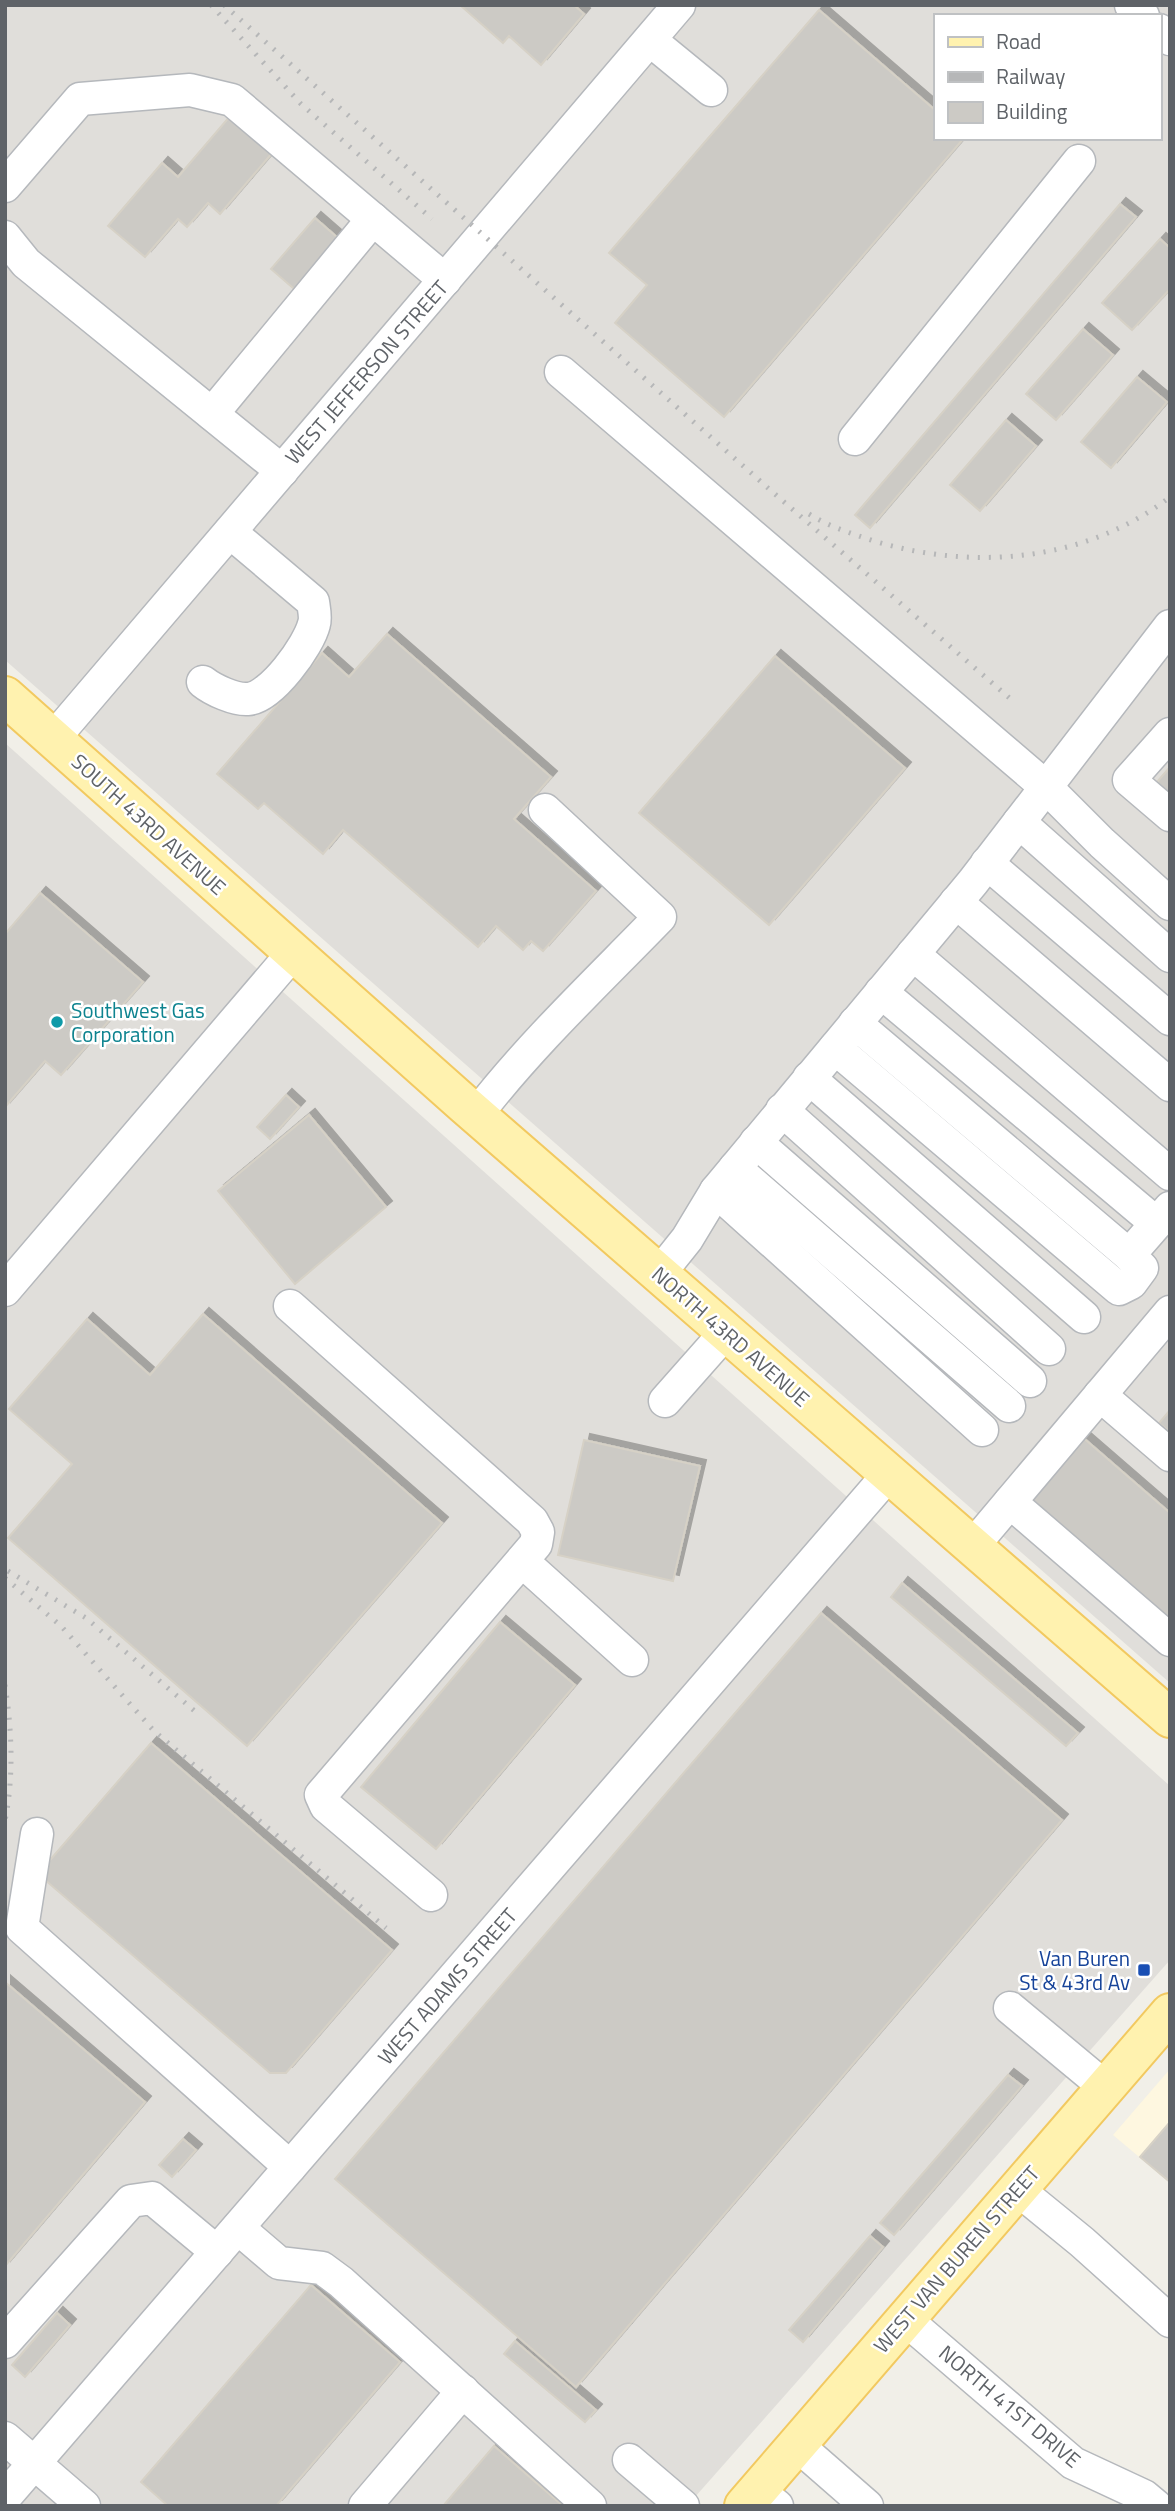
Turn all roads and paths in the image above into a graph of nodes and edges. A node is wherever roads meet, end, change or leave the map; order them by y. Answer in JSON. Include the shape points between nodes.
{"nodes":[{"id":1,"x":679,"y":5,"type":"edge"},
{"id":2,"x":650,"y":40,"type":"junction"},
{"id":3,"x":711,"y":90,"type":"dead end"},
{"id":4,"x":1079,"y":161,"type":"dead end"},
{"id":5,"x":5,"y":186,"type":"edge"},
{"id":6,"x":373,"y":219,"type":"junction"},
{"id":7,"x":5,"y":237,"type":"edge"},
{"id":8,"x":445,"y":280,"type":"junction"},
{"id":9,"x":561,"y":372,"type":"dead end"},
{"id":10,"x":212,"y":414,"type":"junction"},
{"id":11,"x":855,"y":439,"type":"dead end"},
{"id":12,"x":282,"y":471,"type":"junction"},
{"id":13,"x":230,"y":531,"type":"junction"},
{"id":14,"x":1170,"y":626,"type":"edge"},
{"id":15,"x":203,"y":682,"type":"dead end"},
{"id":16,"x":5,"y":696,"type":"edge"},
{"id":17,"x":1170,"y":734,"type":"edge"},
{"id":18,"x":53,"y":739,"type":"junction"},
{"id":19,"x":1046,"y":787,"type":"junction"},
{"id":20,"x":545,"y":810,"type":"dead end"},
{"id":21,"x":1170,"y":815,"type":"edge"},
{"id":22,"x":1019,"y":822,"type":"junction"},
{"id":23,"x":987,"y":863,"type":"junction"},
{"id":24,"x":956,"y":902,"type":"junction"},
{"id":25,"x":1170,"y":904,"type":"edge"},
{"id":26,"x":293,"y":953,"type":"junction"},
{"id":27,"x":913,"y":954,"type":"junction"},
{"id":28,"x":1170,"y":956,"type":"edge"},
{"id":29,"x":881,"y":992,"type":"junction"},
{"id":30,"x":1170,"y":1019,"type":"edge"},
{"id":31,"x":855,"y":1023,"type":"junction"},
{"id":32,"x":835,"y":1048,"type":"junction"},
{"id":33,"x":809,"y":1078,"type":"junction"},
{"id":34,"x":1170,"y":1085,"type":"edge"},
{"id":35,"x":782,"y":1110,"type":"junction"},
{"id":36,"x":477,"y":1114,"type":"junction"},
{"id":37,"x":757,"y":1142,"type":"junction"},
{"id":38,"x":1170,"y":1174,"type":"edge"},
{"id":39,"x":725,"y":1179,"type":"junction"},
{"id":40,"x":1163,"y":1216,"type":"edge"},
{"id":41,"x":1129,"y":1255,"type":"junction"},
{"id":42,"x":659,"y":1274,"type":"junction"},
{"id":43,"x":5,"y":1290,"type":"edge"},
{"id":44,"x":290,"y":1306,"type":"dead end"},
{"id":45,"x":1170,"y":1312,"type":"edge"},
{"id":46,"x":1084,"y":1317,"type":"dead end"},
{"id":47,"x":726,"y":1332,"type":"junction"},
{"id":48,"x":1049,"y":1349,"type":"dead end"},
{"id":49,"x":1030,"y":1381,"type":"dead end"},
{"id":50,"x":1100,"y":1395,"type":"junction"},
{"id":51,"x":665,"y":1401,"type":"dead end"},
{"id":52,"x":1009,"y":1406,"type":"dead end"},
{"id":53,"x":982,"y":1430,"type":"dead end"},
{"id":54,"x":1170,"y":1455,"type":"edge"},
{"id":55,"x":888,"y":1475,"type":"junction"},
{"id":56,"x":1010,"y":1502,"type":"junction"},
{"id":57,"x":972,"y":1547,"type":"junction"},
{"id":58,"x":522,"y":1561,"type":"junction"},
{"id":59,"x":1170,"y":1640,"type":"edge"},
{"id":60,"x":632,"y":1660,"type":"dead end"},
{"id":61,"x":1170,"y":1718,"type":"edge"},
{"id":62,"x":37,"y":1834,"type":"dead end"},
{"id":63,"x":431,"y":1895,"type":"dead end"},
{"id":64,"x":1010,"y":2008,"type":"dead end"},
{"id":65,"x":1170,"y":2013,"type":"edge"},
{"id":66,"x":1105,"y":2087,"type":"junction"},
{"id":67,"x":290,"y":2167,"type":"junction"},
{"id":68,"x":1017,"y":2189,"type":"junction"},
{"id":69,"x":238,"y":2228,"type":"junction"},
{"id":70,"x":217,"y":2252,"type":"junction"},
{"id":71,"x":905,"y":2319,"type":"junction"},
{"id":72,"x":1170,"y":2321,"type":"edge"},
{"id":73,"x":5,"y":2342,"type":"edge"},
{"id":74,"x":463,"y":2391,"type":"junction"},
{"id":75,"x":5,"y":2438,"type":"edge"},
{"id":76,"x":796,"y":2444,"type":"junction"},
{"id":77,"x":629,"y":2460,"type":"dead end"},
{"id":78,"x":35,"y":2463,"type":"junction"},
{"id":79,"x":5,"y":2497,"type":"edge"},
{"id":80,"x":759,"y":2501,"type":"edge"},
{"id":81,"x":84,"y":2506,"type":"edge"},
{"id":82,"x":365,"y":2506,"type":"edge"},
{"id":83,"x":590,"y":2506,"type":"edge"},
{"id":84,"x":683,"y":2506,"type":"edge"},
{"id":85,"x":867,"y":2506,"type":"edge"},
{"id":86,"x":1156,"y":2506,"type":"edge"}],
"edges":[{"from":1,"to":2,"type":"street","name":"WEST JEFFERSON STREET"},
{"from":2,"to":3,"type":"street"},
{"from":2,"to":8,"type":"street","name":"WEST JEFFERSON STREET"},
{"from":4,"to":11,"type":"street"},
{"from":5,"to":6,"type":"street","via":[[80,99],[190,90],[232,100]]},
{"from":6,"to":8,"type":"street"},
{"from":6,"to":10,"type":"street"},
{"from":7,"to":10,"type":"street","via":[[26,263]]},
{"from":8,"to":12,"type":"street","name":"WEST JEFFERSON STREET"},
{"from":9,"to":19,"type":"street"},
{"from":10,"to":12,"type":"street"},
{"from":12,"to":13,"type":"street","name":"WEST JEFFERSON STREET"},
{"from":13,"to":15,"type":"street","via":[[313,602],[315,622],[304,647],[268,691],[248,699],[215,691]]},
{"from":13,"to":18,"type":"street","name":"WEST JEFFERSON STREET"},
{"from":14,"to":19,"type":"street"},
{"from":16,"to":18,"type":"main road","name":"SOUTH 43RD AVENUE"},
{"from":17,"to":21,"type":"street","via":[[1129,780]]},
{"from":18,"to":26,"type":"main road","name":"SOUTH 43RD AVENUE"},
{"from":19,"to":22,"type":"street"},
{"from":19,"to":25,"type":"street"},
{"from":20,"to":36,"type":"street","via":[[660,917],[550,1030]]},
{"from":22,"to":23,"type":"street"},
{"from":22,"to":28,"type":"street"},
{"from":23,"to":24,"type":"street"},
{"from":23,"to":30,"type":"street"},
{"from":24,"to":27,"type":"street"},
{"from":24,"to":34,"type":"street"},
{"from":26,"to":36,"type":"main road","name":"NORTH 43RD AVENUE"},
{"from":26,"to":43,"type":"street"},
{"from":27,"to":29,"type":"street"},
{"from":27,"to":38,"type":"street"},
{"from":29,"to":31,"type":"street"},
{"from":29,"to":40,"type":"street"},
{"from":31,"to":32,"type":"street"},
{"from":31,"to":41,"type":"street"},
{"from":32,"to":33,"type":"street"},
{"from":32,"to":41,"type":"street","via":[[1119,1289],[1131,1283],[1142,1268]]},
{"from":33,"to":35,"type":"street"},
{"from":33,"to":46,"type":"street"},
{"from":35,"to":37,"type":"street"},
{"from":35,"to":48,"type":"street"},
{"from":36,"to":42,"type":"main road","name":"NORTH 43RD AVENUE"},
{"from":37,"to":39,"type":"street"},
{"from":37,"to":49,"type":"street"},
{"from":39,"to":42,"type":"street"},
{"from":39,"to":52,"type":"street"},
{"from":39,"to":53,"type":"street"},
{"from":40,"to":41,"type":"street"},
{"from":42,"to":47,"type":"main road","name":"NORTH 43RD AVENUE"},
{"from":44,"to":58,"type":"street","via":[[532,1521],[538,1532],[536,1544]]},
{"from":45,"to":50,"type":"street"},
{"from":47,"to":51,"type":"street"},
{"from":47,"to":55,"type":"main road","name":"NORTH 43RD AVENUE"},
{"from":50,"to":54,"type":"street"},
{"from":50,"to":56,"type":"street"},
{"from":55,"to":57,"type":"main road","name":"NORTH 43RD AVENUE"},
{"from":55,"to":67,"type":"street","name":"WEST ADAMS STREET"},
{"from":56,"to":57,"type":"street"},
{"from":56,"to":59,"type":"street"},
{"from":57,"to":61,"type":"main road","name":"NORTH 43RD AVENUE"},
{"from":58,"to":60,"type":"street"},
{"from":58,"to":63,"type":"street","via":[[321,1795],[326,1806]]},
{"from":62,"to":67,"type":"street","via":[[22,1928]]},
{"from":64,"to":66,"type":"street"},
{"from":65,"to":66,"type":"main road","name":"WEST VAN BUREN STREET"},
{"from":66,"to":68,"type":"main road","name":"WEST VAN BUREN STREET"},
{"from":67,"to":69,"type":"street","name":"WEST ADAMS STREET"},
{"from":68,"to":71,"type":"main road","name":"WEST VAN BUREN STREET"},
{"from":68,"to":72,"type":"street"},
{"from":69,"to":70,"type":"street","name":"WEST ADAMS STREET"},
{"from":69,"to":74,"type":"street","via":[[279,2263],[322,2268]]},
{"from":70,"to":73,"type":"street","via":[[152,2198],[131,2201]]},
{"from":70,"to":78,"type":"street","name":"WEST ADAMS STREET"},
{"from":71,"to":76,"type":"main road","name":"WEST VAN BUREN STREET"},
{"from":71,"to":86,"type":"street","name":"NORTH 41ST DRIVE","via":[[1073,2463]]},
{"from":74,"to":82,"type":"street"},
{"from":74,"to":83,"type":"street"},
{"from":75,"to":78,"type":"street"},
{"from":76,"to":80,"type":"main road","name":"WEST VAN BUREN STREET"},
{"from":76,"to":85,"type":"street"},
{"from":77,"to":84,"type":"street"},
{"from":78,"to":79,"type":"street","name":"WEST ADAMS STREET"},
{"from":78,"to":81,"type":"street"}]}
